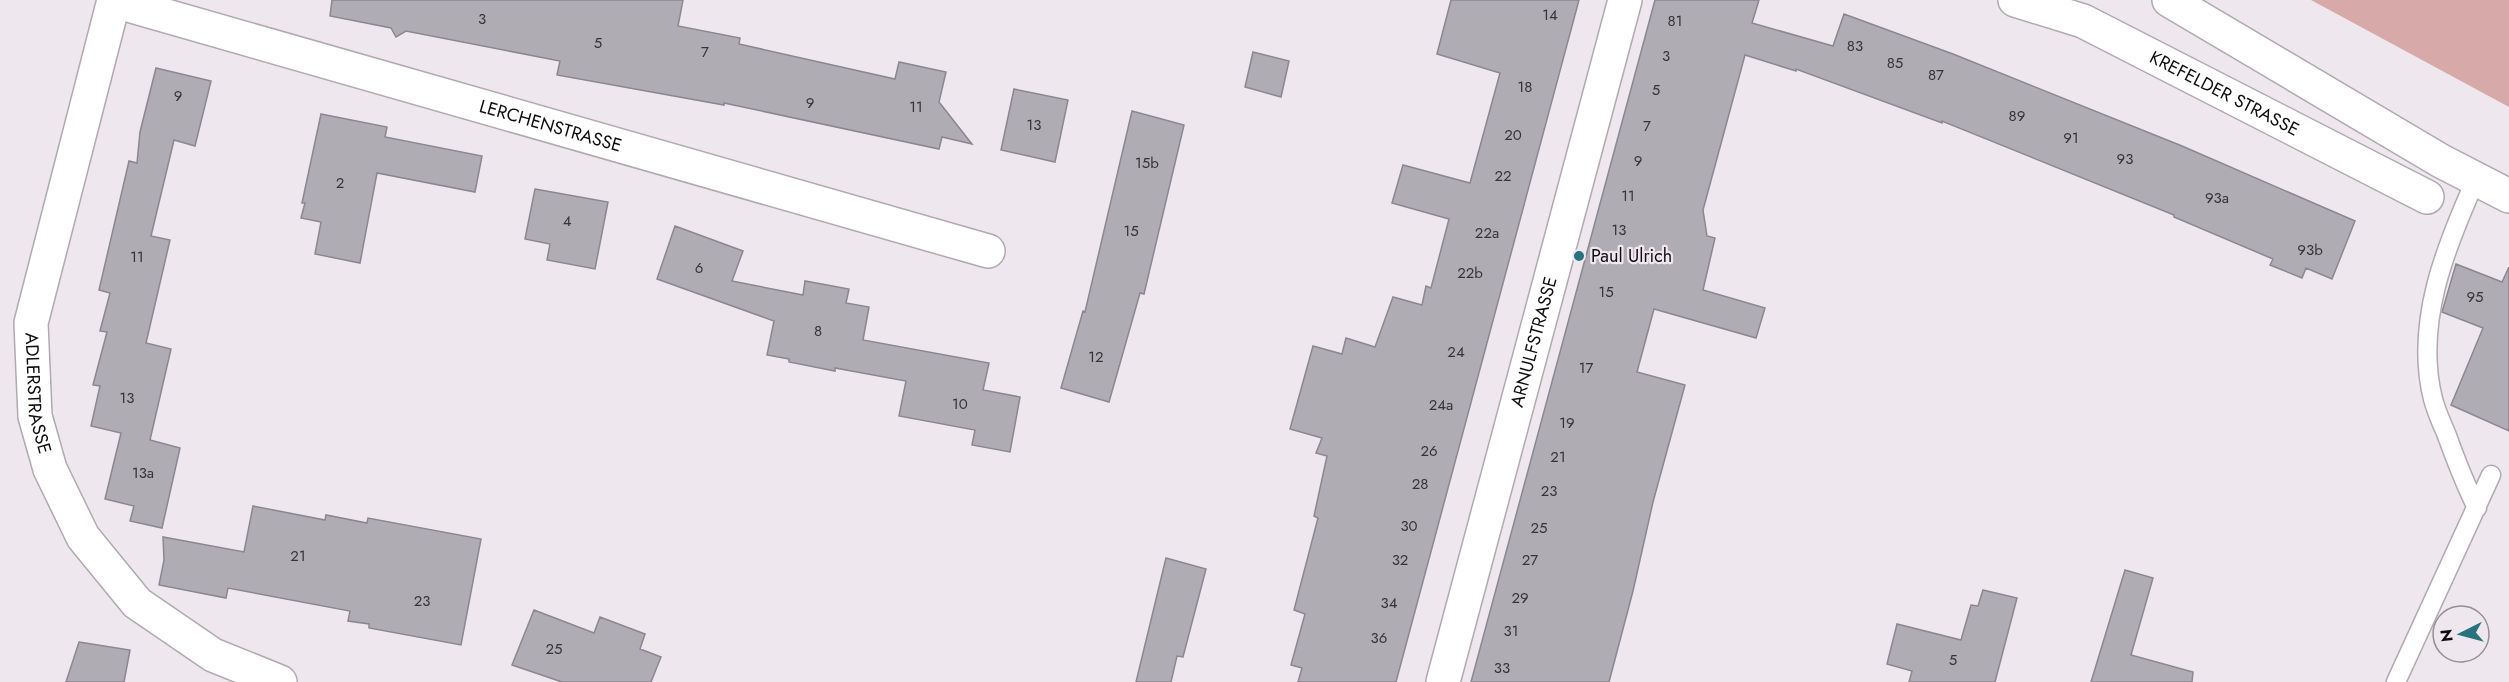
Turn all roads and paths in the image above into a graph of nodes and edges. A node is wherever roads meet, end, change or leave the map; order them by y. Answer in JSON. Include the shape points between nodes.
{"nodes":[{"id":1,"x":114,"y":0,"type":"edge"},
{"id":2,"x":1624,"y":0,"type":"edge"},
{"id":3,"x":2015,"y":0,"type":"edge"},
{"id":4,"x":2169,"y":0,"type":"edge"},
{"id":5,"x":2476,"y":179,"type":"junction"},
{"id":6,"x":2509,"y":196,"type":"edge"},
{"id":7,"x":2427,"y":197,"type":"dead end"},
{"id":8,"x":988,"y":252,"type":"dead end"},
{"id":9,"x":2492,"y":475,"type":"dead end"},
{"id":10,"x":2477,"y":508,"type":"junction"},
{"id":11,"x":280,"y":682,"type":"edge"},
{"id":12,"x":1443,"y":682,"type":"edge"},
{"id":13,"x":2396,"y":682,"type":"edge"}],
"edges":[{"from":1,"to":8,"type":"street","name":"LERCHENSTRASSE"},
{"from":1,"to":11,"type":"street","name":"ADLERSTRASSE","via":[[31,323],[35,416],[50,469],[83,537],[137,603],[213,655]]},
{"from":2,"to":12,"type":"street","name":"ARNULFSTRASSE"},
{"from":3,"to":7,"type":"street","name":"KREFELDER STRASSE","via":[[2083,21]]},
{"from":4,"to":5,"type":"street"},
{"from":5,"to":6,"type":"street"},
{"from":5,"to":10,"type":"lane","via":[[2440,269],[2429,321],[2427,357],[2433,398]]},
{"from":9,"to":10,"type":"lane"},
{"from":10,"to":13,"type":"lane"}]}
